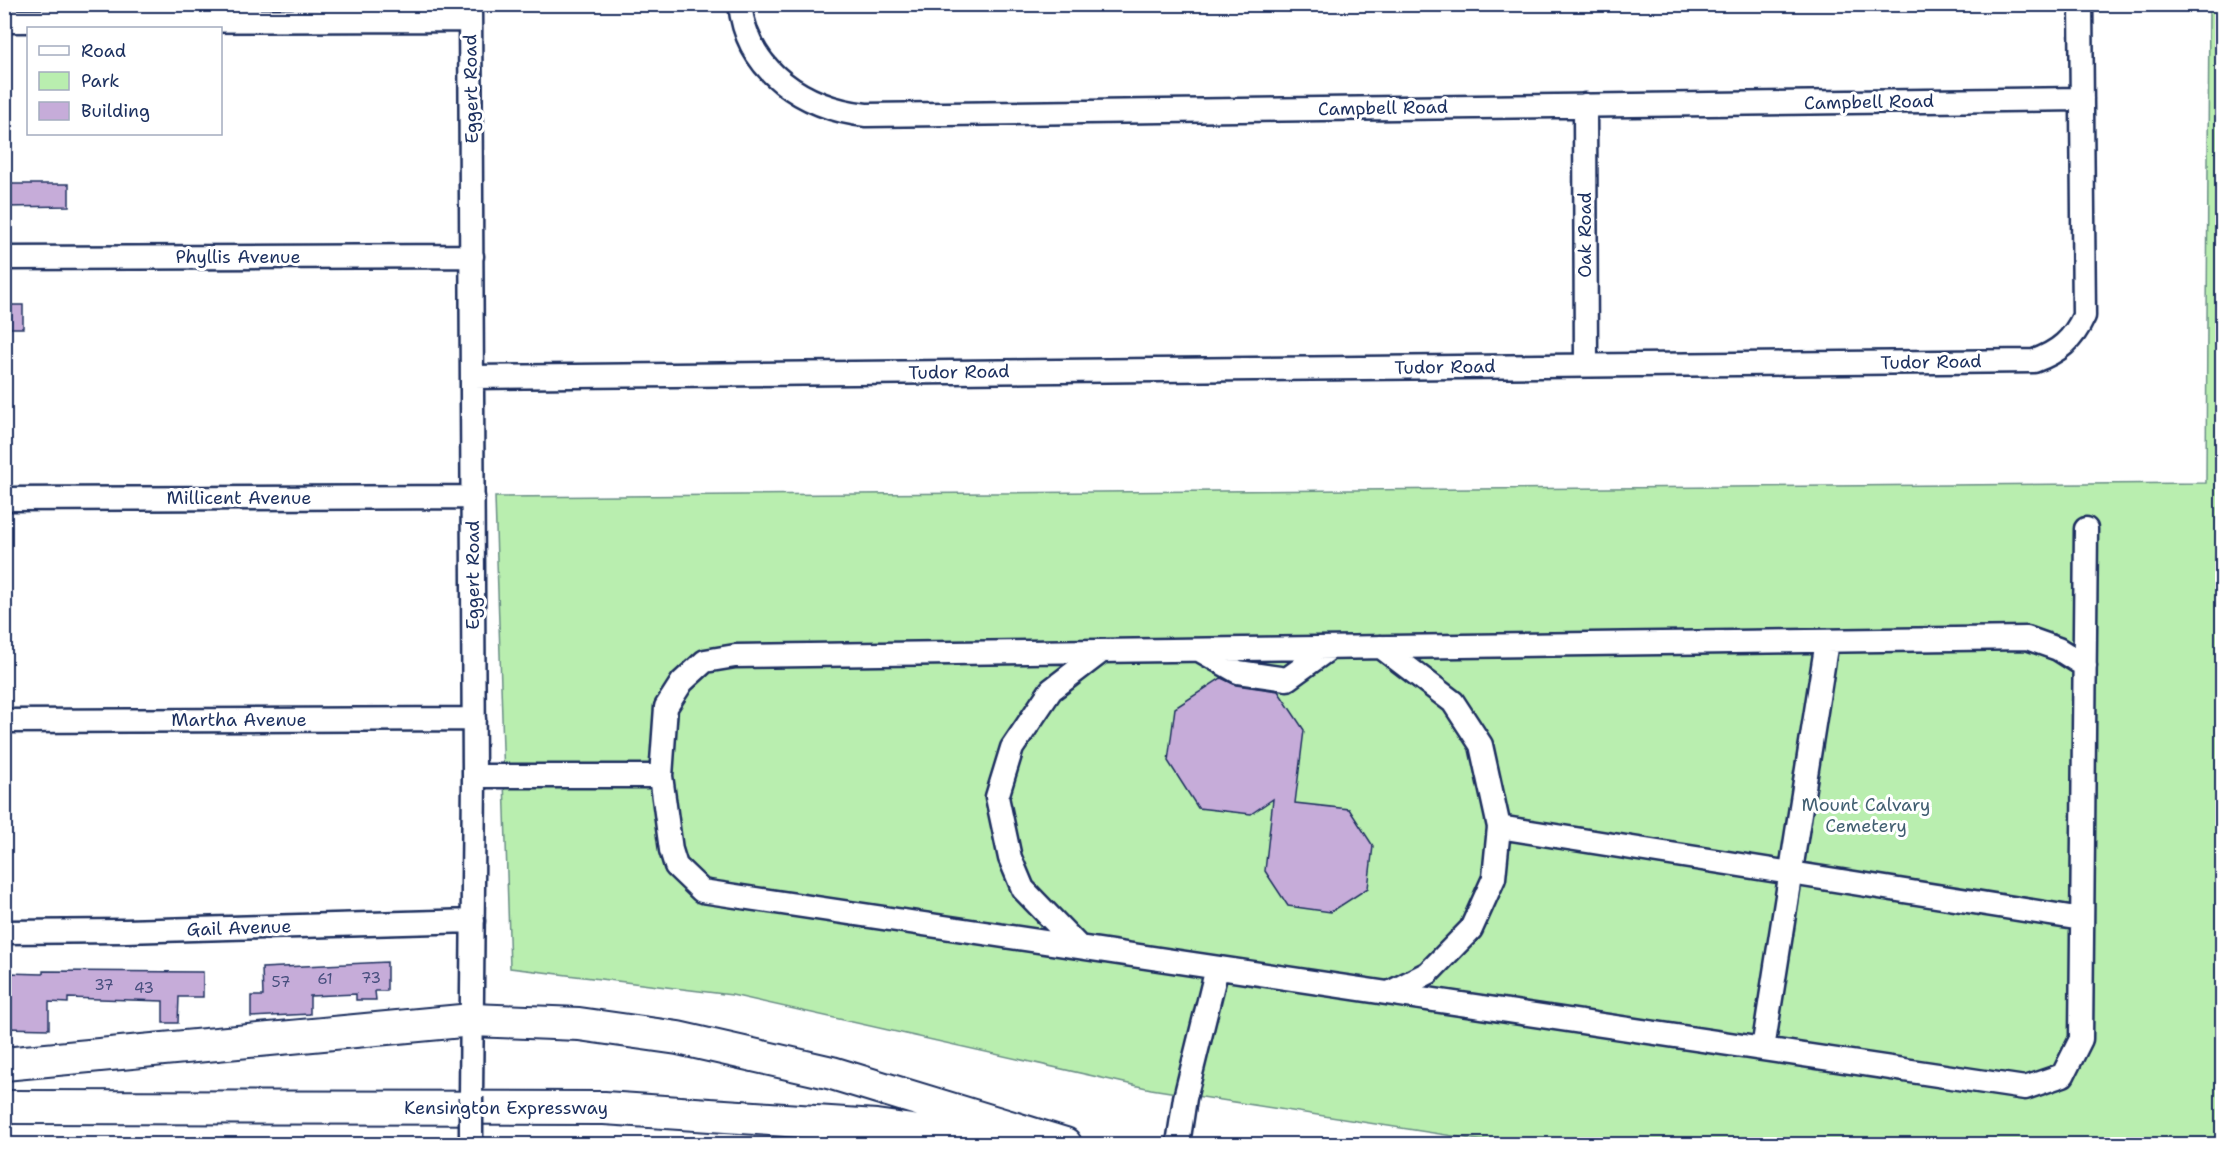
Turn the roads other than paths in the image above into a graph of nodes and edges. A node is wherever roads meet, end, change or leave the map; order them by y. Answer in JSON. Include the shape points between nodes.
{"nodes":[{"id":1,"x":740,"y":4,"type":"edge"},
{"id":2,"x":2081,"y":4,"type":"edge"},
{"id":3,"x":470,"y":12,"type":"edge"},
{"id":4,"x":4,"y":21,"type":"edge"},
{"id":5,"x":2082,"y":99,"type":"junction"},
{"id":6,"x":1585,"y":105,"type":"junction"},
{"id":7,"x":472,"y":256,"type":"junction"},
{"id":8,"x":4,"y":258,"type":"edge"},
{"id":9,"x":1586,"y":365,"type":"junction"},
{"id":10,"x":473,"y":377,"type":"junction"},
{"id":11,"x":473,"y":497,"type":"junction"},
{"id":12,"x":4,"y":499,"type":"edge"},
{"id":13,"x":2086,"y":529,"type":"dead end"},
{"id":14,"x":1827,"y":641,"type":"junction"},
{"id":15,"x":1381,"y":647,"type":"junction"},
{"id":16,"x":1330,"y":648,"type":"junction"},
{"id":17,"x":1199,"y":650,"type":"junction"},
{"id":18,"x":1102,"y":651,"type":"junction"},
{"id":19,"x":2085,"y":666,"type":"junction"},
{"id":20,"x":474,"y":719,"type":"junction"},
{"id":21,"x":4,"y":721,"type":"edge"},
{"id":22,"x":474,"y":776,"type":"junction"},
{"id":23,"x":661,"y":776,"type":"junction"},
{"id":24,"x":1499,"y":827,"type":"junction"},
{"id":25,"x":1791,"y":873,"type":"junction"},
{"id":26,"x":2082,"y":919,"type":"junction"},
{"id":27,"x":473,"y":921,"type":"junction"},
{"id":28,"x":4,"y":932,"type":"edge"},
{"id":29,"x":1079,"y":947,"type":"junction"},
{"id":30,"x":1217,"y":968,"type":"junction"},
{"id":31,"x":1389,"y":993,"type":"junction"},
{"id":32,"x":472,"y":1025,"type":"junction"},
{"id":33,"x":1763,"y":1049,"type":"junction"},
{"id":34,"x":4,"y":1064,"type":"edge"},
{"id":35,"x":4,"y":1107,"type":"edge"},
{"id":36,"x":471,"y":1144,"type":"edge"},
{"id":37,"x":1006,"y":1144,"type":"edge"},
{"id":38,"x":1065,"y":1144,"type":"edge"},
{"id":39,"x":1178,"y":1144,"type":"edge"}],
"edges":[{"from":1,"to":6,"type":"street","name":"Campbell Road","via":[[751,42],[780,81],[822,106],[866,115]]},
{"from":2,"to":5,"type":"street","name":"Tudor Road"},
{"from":3,"to":4,"type":"street"},
{"from":3,"to":7,"type":"street","name":"Eggert Road"},
{"from":5,"to":6,"type":"street","name":"Campbell Road"},
{"from":5,"to":9,"type":"street","name":"Tudor Road","via":[[2084,316],[2071,339],[2051,355],[2034,361]]},
{"from":6,"to":9,"type":"street","name":"Oak Road"},
{"from":7,"to":8,"type":"street","name":"Phyllis Avenue"},
{"from":7,"to":10,"type":"street","name":"Eggert Road"},
{"from":9,"to":10,"type":"street","name":"Tudor Road"},
{"from":10,"to":11,"type":"street","name":"Eggert Road"},
{"from":11,"to":12,"type":"street","name":"Millicent Avenue"},
{"from":11,"to":20,"type":"street","name":"Eggert Road"},
{"from":13,"to":19,"type":"street"},
{"from":14,"to":15,"type":"street"},
{"from":14,"to":19,"type":"street","via":[[2027,638],[2058,649]]},
{"from":14,"to":25,"type":"street"},
{"from":15,"to":16,"type":"street"},
{"from":15,"to":24,"type":"street","via":[[1453,702],[1459,711],[1481,746]]},
{"from":16,"to":17,"type":"street"},
{"from":16,"to":17,"type":"street","via":[[1287,679],[1238,672]]},
{"from":17,"to":18,"type":"street"},
{"from":18,"to":23,"type":"street","via":[[747,656],[705,661],[682,682],[666,707]]},
{"from":18,"to":29,"type":"street","via":[[1051,690],[1012,748],[997,796],[1010,858],[1023,889]]},
{"from":19,"to":26,"type":"street"},
{"from":20,"to":21,"type":"street","name":"Martha Avenue"},
{"from":20,"to":22,"type":"street","name":"Eggert Road"},
{"from":22,"to":23,"type":"street"},
{"from":22,"to":27,"type":"street","name":"Eggert Road"},
{"from":23,"to":29,"type":"street","via":[[676,866],[702,891]]},
{"from":24,"to":25,"type":"street"},
{"from":24,"to":31,"type":"street","via":[[1494,878],[1471,930],[1428,973]]},
{"from":25,"to":26,"type":"street"},
{"from":25,"to":33,"type":"street"},
{"from":26,"to":33,"type":"street","via":[[2081,1039],[2063,1075],[2025,1088]]},
{"from":27,"to":28,"type":"street","name":"Gail Avenue"},
{"from":27,"to":32,"type":"street","name":"Eggert Road"},
{"from":29,"to":30,"type":"street"},
{"from":30,"to":31,"type":"street"},
{"from":30,"to":39,"type":"street","via":[[1185,1098]]},
{"from":31,"to":33,"type":"street"},
{"from":32,"to":34,"type":"highway"},
{"from":32,"to":36,"type":"street","name":"Eggert Road","bridge":true},
{"from":32,"to":38,"type":"highway","via":[[579,1024],[678,1038],[864,1082]]},
{"from":35,"to":37,"type":"highway","name":"Kensington Expressway","via":[[604,1108],[876,1126]]}]}
